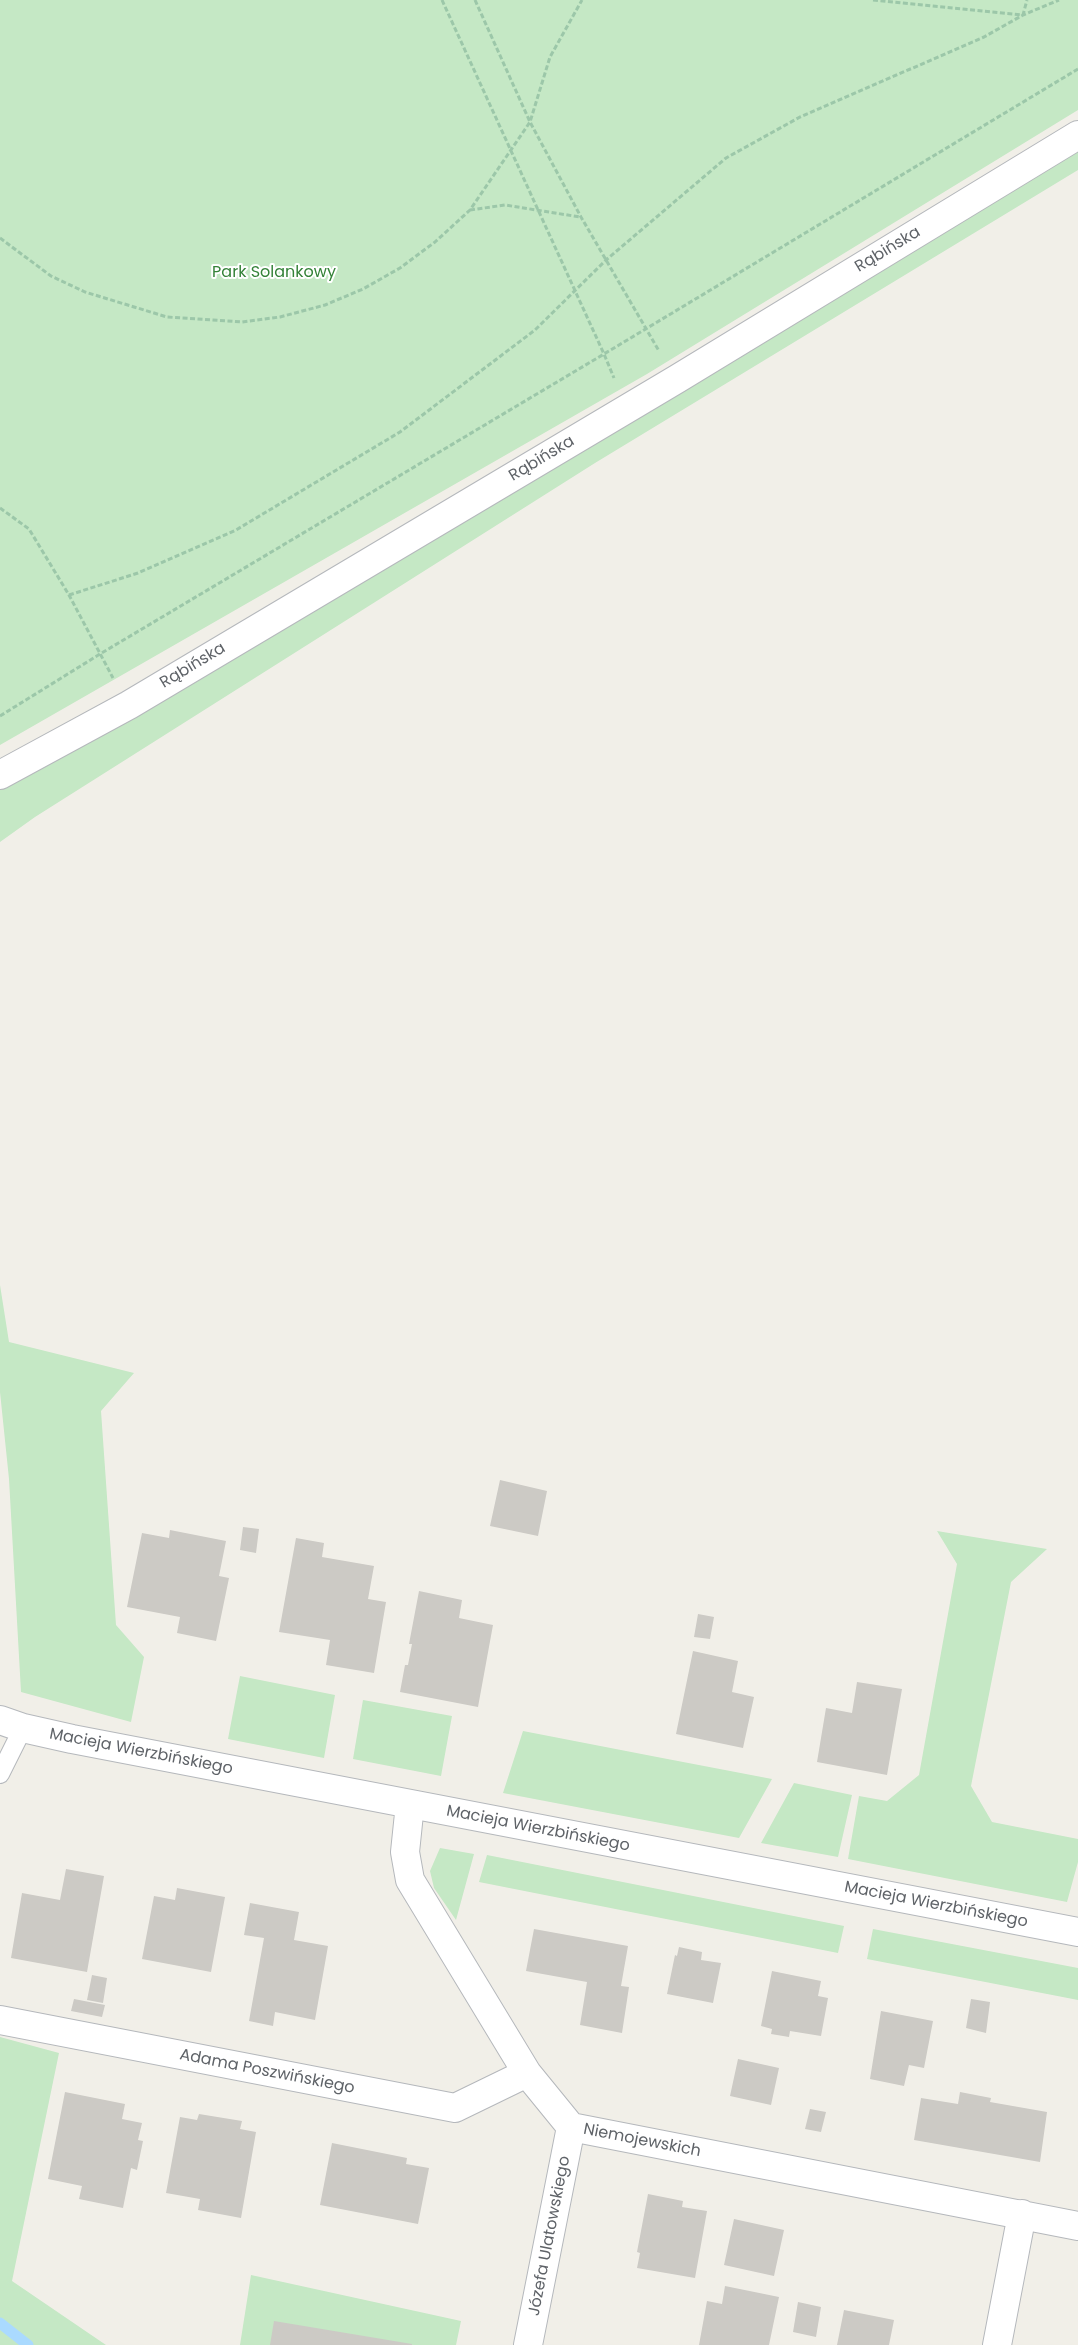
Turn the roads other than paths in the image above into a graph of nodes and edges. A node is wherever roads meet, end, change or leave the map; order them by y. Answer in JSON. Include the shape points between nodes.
{"nodes":[{"id":1,"x":1078,"y":135,"type":"edge"},
{"id":2,"x":0,"y":775,"type":"edge"},
{"id":3,"x":11,"y":1724,"type":"edge"},
{"id":4,"x":0,"y":1774,"type":"edge"},
{"id":5,"x":410,"y":1804,"type":"junction"},
{"id":6,"x":1078,"y":1932,"type":"edge"},
{"id":7,"x":0,"y":2020,"type":"edge"},
{"id":8,"x":527,"y":2073,"type":"junction"},
{"id":9,"x":571,"y":2128,"type":"junction"},
{"id":10,"x":1022,"y":2214,"type":"junction"},
{"id":11,"x":1078,"y":2226,"type":"edge"},
{"id":12,"x":528,"y":2345,"type":"edge"},
{"id":13,"x":997,"y":2345,"type":"edge"}],
"edges":[{"from":1,"to":2,"type":"street","name":"Rąbińska","via":[[677,379],[128,705]]},
{"from":3,"to":4,"type":"lane"},
{"from":3,"to":5,"type":"street","name":"Macieja Wierzbińskiego"},
{"from":5,"to":6,"type":"street","name":"Macieja Wierzbińskiego"},
{"from":5,"to":8,"type":"street","name":"Niemojewskich","via":[[405,1852],[410,1880]]},
{"from":7,"to":8,"type":"street","name":"Adama Poszwińskiego","via":[[455,2108]]},
{"from":8,"to":9,"type":"street","name":"Niemojewskich"},
{"from":9,"to":10,"type":"street","name":"Niemojewskich"},
{"from":9,"to":12,"type":"street","name":"Józefa Ulatowskiego"},
{"from":10,"to":11,"type":"street","name":"Niemojewskich"},
{"from":10,"to":13,"type":"street"}]}
